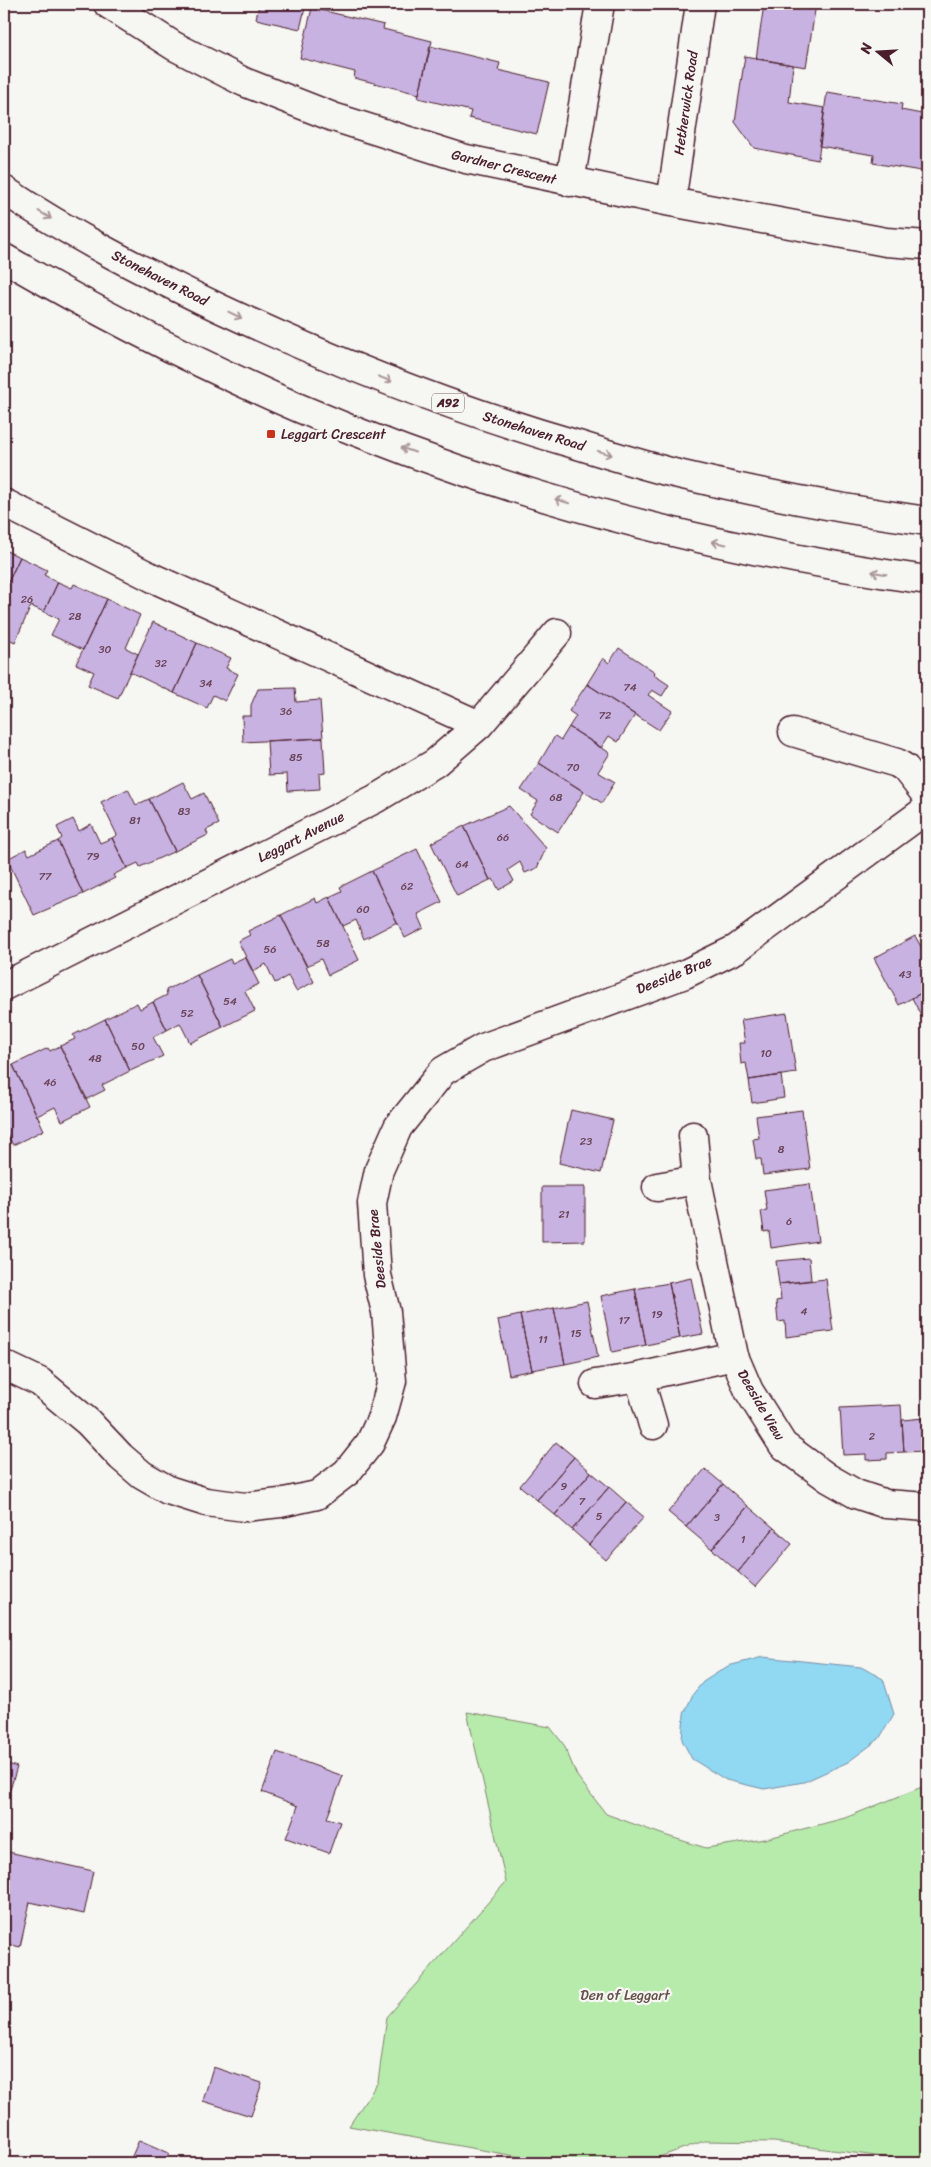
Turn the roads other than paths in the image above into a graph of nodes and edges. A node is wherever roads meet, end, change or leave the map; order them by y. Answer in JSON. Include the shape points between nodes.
{"nodes":[{"id":1,"x":108,"y":4,"type":"edge"},
{"id":2,"x":600,"y":4,"type":"edge"},
{"id":3,"x":700,"y":4,"type":"edge"},
{"id":4,"x":570,"y":182,"type":"junction"},
{"id":5,"x":4,"y":190,"type":"edge"},
{"id":6,"x":671,"y":202,"type":"junction"},
{"id":7,"x":927,"y":245,"type":"edge"},
{"id":8,"x":4,"y":258,"type":"edge"},
{"id":9,"x":4,"y":503,"type":"edge"},
{"id":10,"x":927,"y":521,"type":"edge"},
{"id":11,"x":927,"y":580,"type":"edge"},
{"id":12,"x":557,"y":633,"type":"dead end"},
{"id":13,"x":478,"y":725,"type":"junction"},
{"id":14,"x":793,"y":732,"type":"dead end"},
{"id":15,"x":927,"y":796,"type":"edge"},
{"id":16,"x":927,"y":809,"type":"edge"},
{"id":17,"x":4,"y":986,"type":"edge"},
{"id":18,"x":693,"y":1136,"type":"dead end"},
{"id":19,"x":696,"y":1180,"type":"junction"},
{"id":20,"x":657,"y":1187,"type":"dead end"},
{"id":21,"x":734,"y":1356,"type":"junction"},
{"id":22,"x":4,"y":1365,"type":"edge"},
{"id":23,"x":639,"y":1377,"type":"junction"},
{"id":24,"x":595,"y":1384,"type":"dead end"},
{"id":25,"x":653,"y":1425,"type":"dead end"},
{"id":26,"x":927,"y":1507,"type":"edge"}],
"edges":[{"from":1,"to":4,"type":"street","name":"Gardner Crescent","via":[[174,46],[244,82],[333,117],[466,159]]},
{"from":2,"to":4,"type":"street"},
{"from":3,"to":6,"type":"street","name":"Hetherwick Road"},
{"from":4,"to":6,"type":"street","name":"Gardner Crescent"},
{"from":5,"to":10,"type":"street","name":"Stonehaven Road","number":"A92","one_way":true,"via":[[93,244],[179,288],[267,330],[419,393],[510,425],[672,472],[786,497]]},
{"from":6,"to":7,"type":"street","name":"Gardner Crescent","via":[[886,242]]},
{"from":11,"to":8,"type":"street","one_way":true,"via":[[781,556],[684,535],[496,481],[344,426],[230,376],[180,353]]},
{"from":9,"to":13,"type":"street","via":[[153,578]]},
{"from":12,"to":13,"type":"street","name":"Leggart Avenue"},
{"from":13,"to":17,"type":"street","name":"Leggart Avenue","via":[[435,764],[375,799]]},
{"from":14,"to":15,"type":"street","via":[[896,763],[905,768]]},
{"from":16,"to":22,"type":"street","name":"Deeside Brae","via":[[736,949],[685,974],[483,1048],[443,1071],[398,1127],[379,1170],[372,1203],[377,1275],[386,1312],[392,1381],[382,1417],[370,1443],[347,1472],[317,1494],[280,1504],[245,1507],[206,1502],[168,1490],[142,1476],[88,1422],[40,1382]]},
{"from":18,"to":19,"type":"street","name":"Deeside View"},
{"from":19,"to":20,"type":"street"},
{"from":19,"to":21,"type":"street","name":"Deeside View"},
{"from":21,"to":23,"type":"street","name":"Deeside View"},
{"from":21,"to":26,"type":"street","name":"Deeside View","via":[[750,1391],[783,1445],[856,1494],[886,1504]]},
{"from":23,"to":24,"type":"street","name":"Deeside View"},
{"from":23,"to":25,"type":"street"}]}
